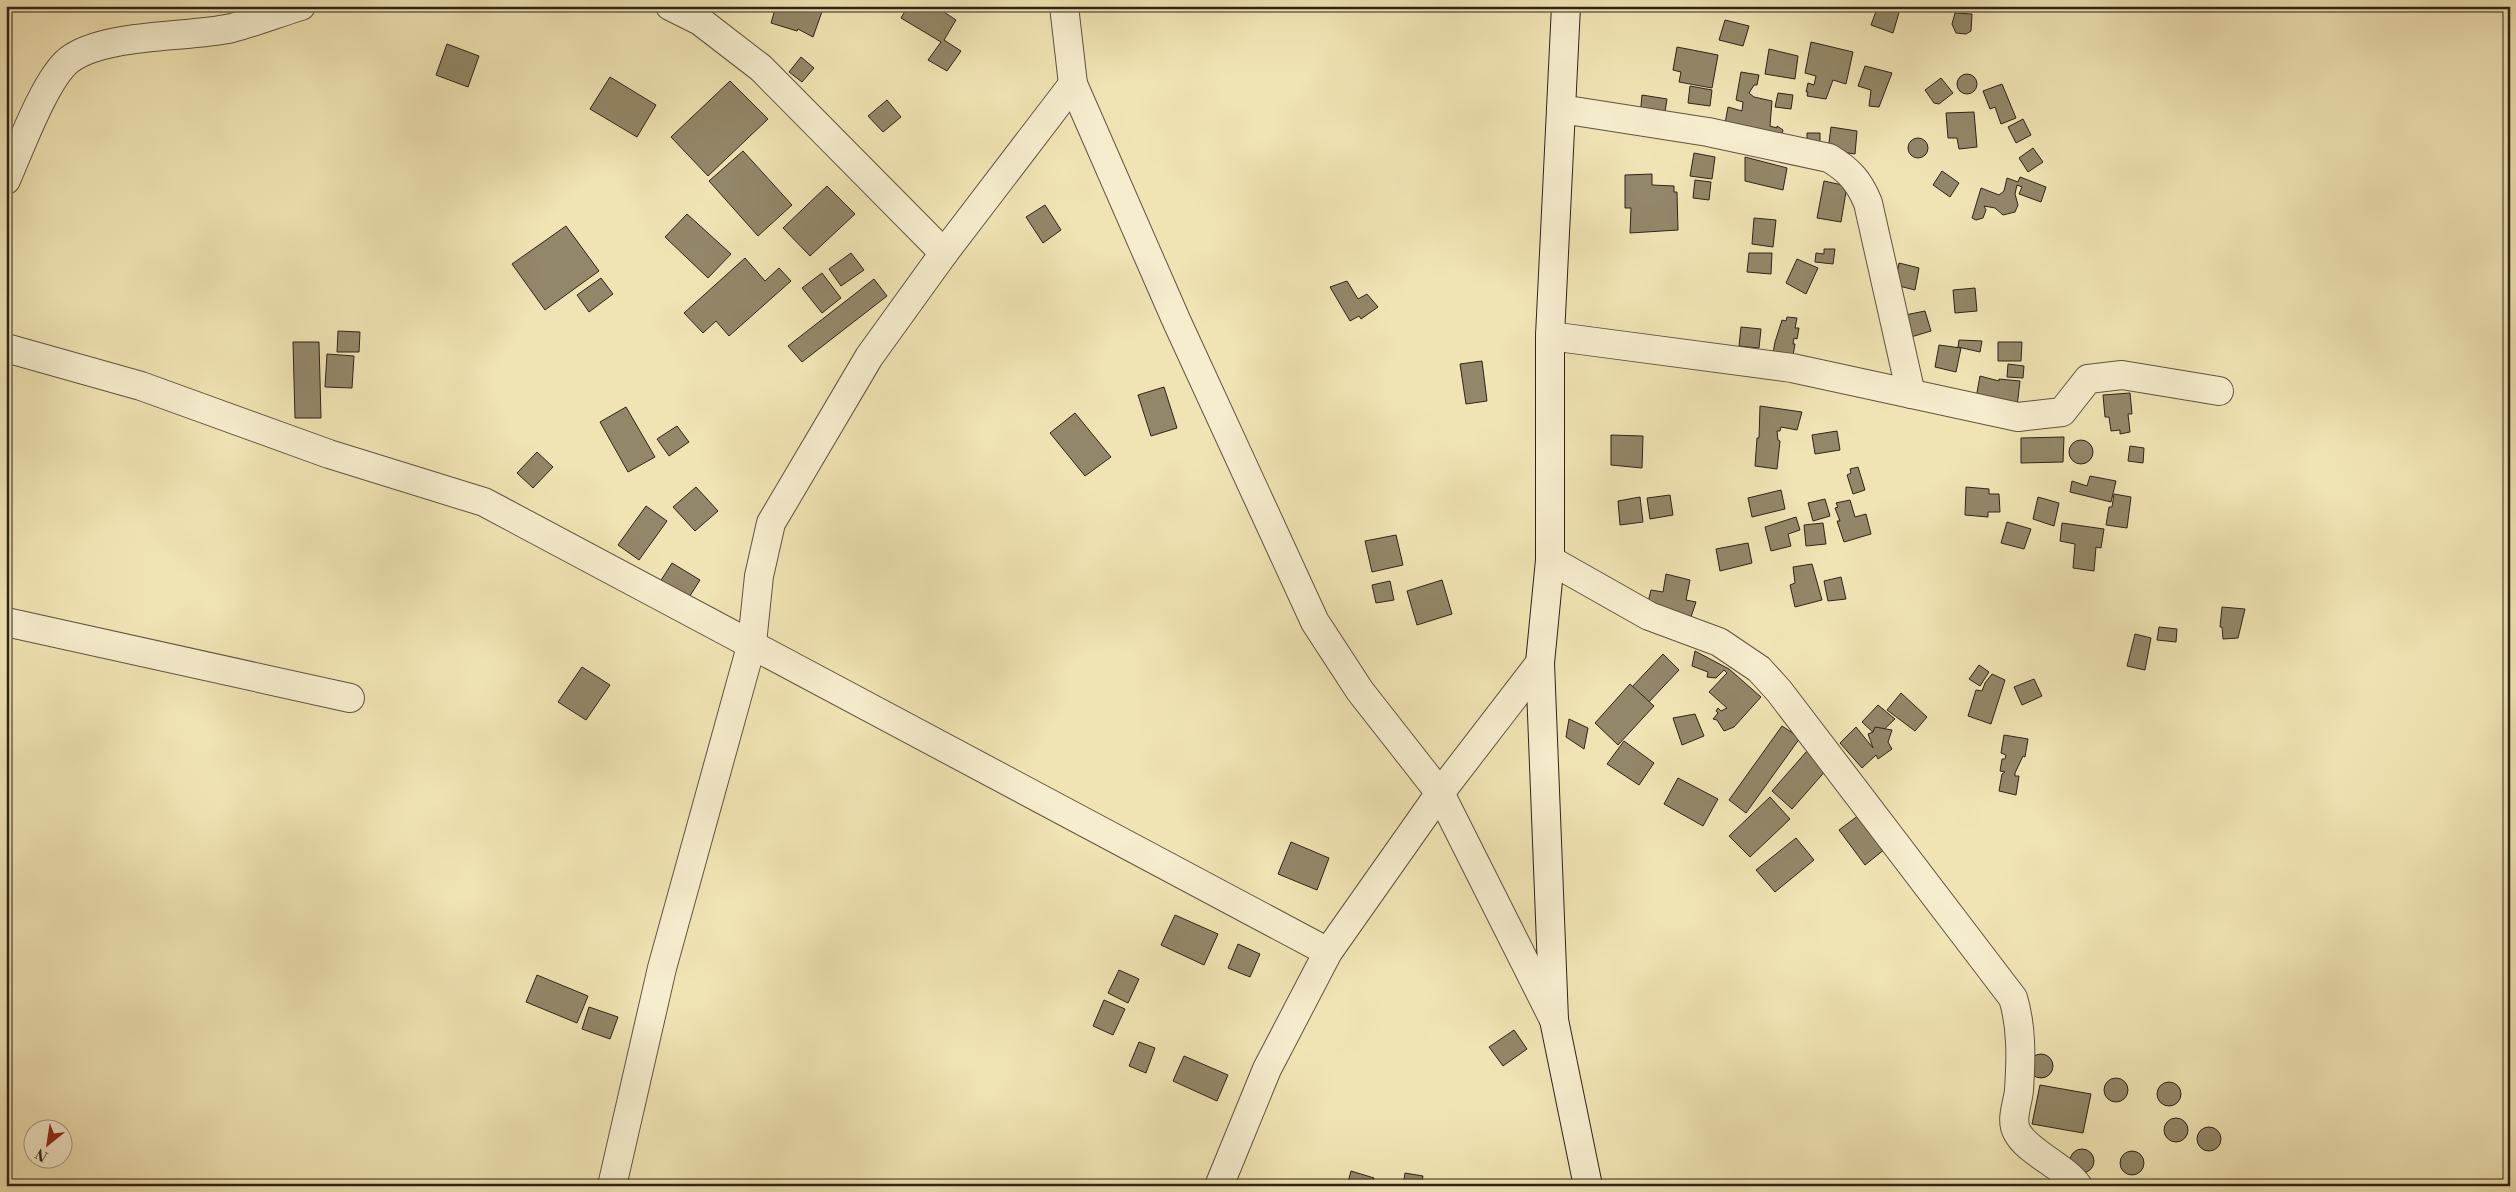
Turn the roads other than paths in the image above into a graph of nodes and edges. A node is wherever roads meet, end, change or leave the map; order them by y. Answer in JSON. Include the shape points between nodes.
{"nodes":[{"id":1,"x":301,"y":6,"type":"edge"},
{"id":2,"x":670,"y":6,"type":"edge"},
{"id":3,"x":1064,"y":6,"type":"edge"},
{"id":4,"x":1566,"y":6,"type":"edge"},
{"id":5,"x":1073,"y":84,"type":"junction"},
{"id":6,"x":1561,"y":109,"type":"junction"},
{"id":7,"x":6,"y":180,"type":"edge"},
{"id":8,"x":944,"y":253,"type":"junction"},
{"id":9,"x":1550,"y":336,"type":"junction"},
{"id":10,"x":6,"y":348,"type":"edge"},
{"id":11,"x":2219,"y":391,"type":"dead end"},
{"id":12,"x":1911,"y":394,"type":"junction"},
{"id":13,"x":1550,"y":560,"type":"junction"},
{"id":14,"x":6,"y":622,"type":"edge"},
{"id":15,"x":752,"y":643,"type":"junction"},
{"id":16,"x":1540,"y":663,"type":"junction"},
{"id":17,"x":350,"y":698,"type":"dead end"},
{"id":18,"x":1440,"y":793,"type":"junction"},
{"id":19,"x":1328,"y":952,"type":"junction"},
{"id":20,"x":1554,"y":1020,"type":"junction"},
{"id":21,"x":612,"y":1186,"type":"edge"},
{"id":22,"x":1219,"y":1186,"type":"edge"},
{"id":23,"x":1588,"y":1186,"type":"edge"},
{"id":24,"x":2078,"y":1186,"type":"edge"}],
"edges":[{"from":1,"to":7,"type":"street","via":[[232,28],[104,44],[69,60],[51,83],[31,121]]},
{"from":2,"to":8,"type":"street","via":[[700,21],[761,68]]},
{"from":3,"to":5,"type":"street"},
{"from":4,"to":6,"type":"street"},
{"from":5,"to":8,"type":"street"},
{"from":5,"to":18,"type":"street","via":[[1315,622],[1360,691]]},
{"from":6,"to":9,"type":"street"},
{"from":6,"to":12,"type":"street","via":[[1708,132],[1829,158],[1845,167],[1859,182],[1868,203]]},
{"from":8,"to":15,"type":"street","via":[[869,357],[771,523],[759,576]]},
{"from":9,"to":12,"type":"street","via":[[1792,368]]},
{"from":9,"to":13,"type":"street"},
{"from":10,"to":15,"type":"street","via":[[141,386],[329,454],[484,502]]},
{"from":11,"to":12,"type":"street","via":[[2122,375],[2088,379],[2062,412],[2018,417]]},
{"from":13,"to":16,"type":"street"},
{"from":13,"to":24,"type":"street","via":[[1649,616],[1726,646],[1759,669],[1779,691],[2013,998],[2019,1018],[2019,1092],[2014,1125],[2023,1140],[2070,1176]]},
{"from":14,"to":17,"type":"street"},
{"from":15,"to":19,"type":"street"},
{"from":15,"to":21,"type":"street","via":[[662,968]]},
{"from":16,"to":18,"type":"street"},
{"from":16,"to":20,"type":"street"},
{"from":18,"to":19,"type":"street"},
{"from":18,"to":20,"type":"street"},
{"from":19,"to":22,"type":"street","via":[[1267,1069]]},
{"from":20,"to":23,"type":"street"}]}
